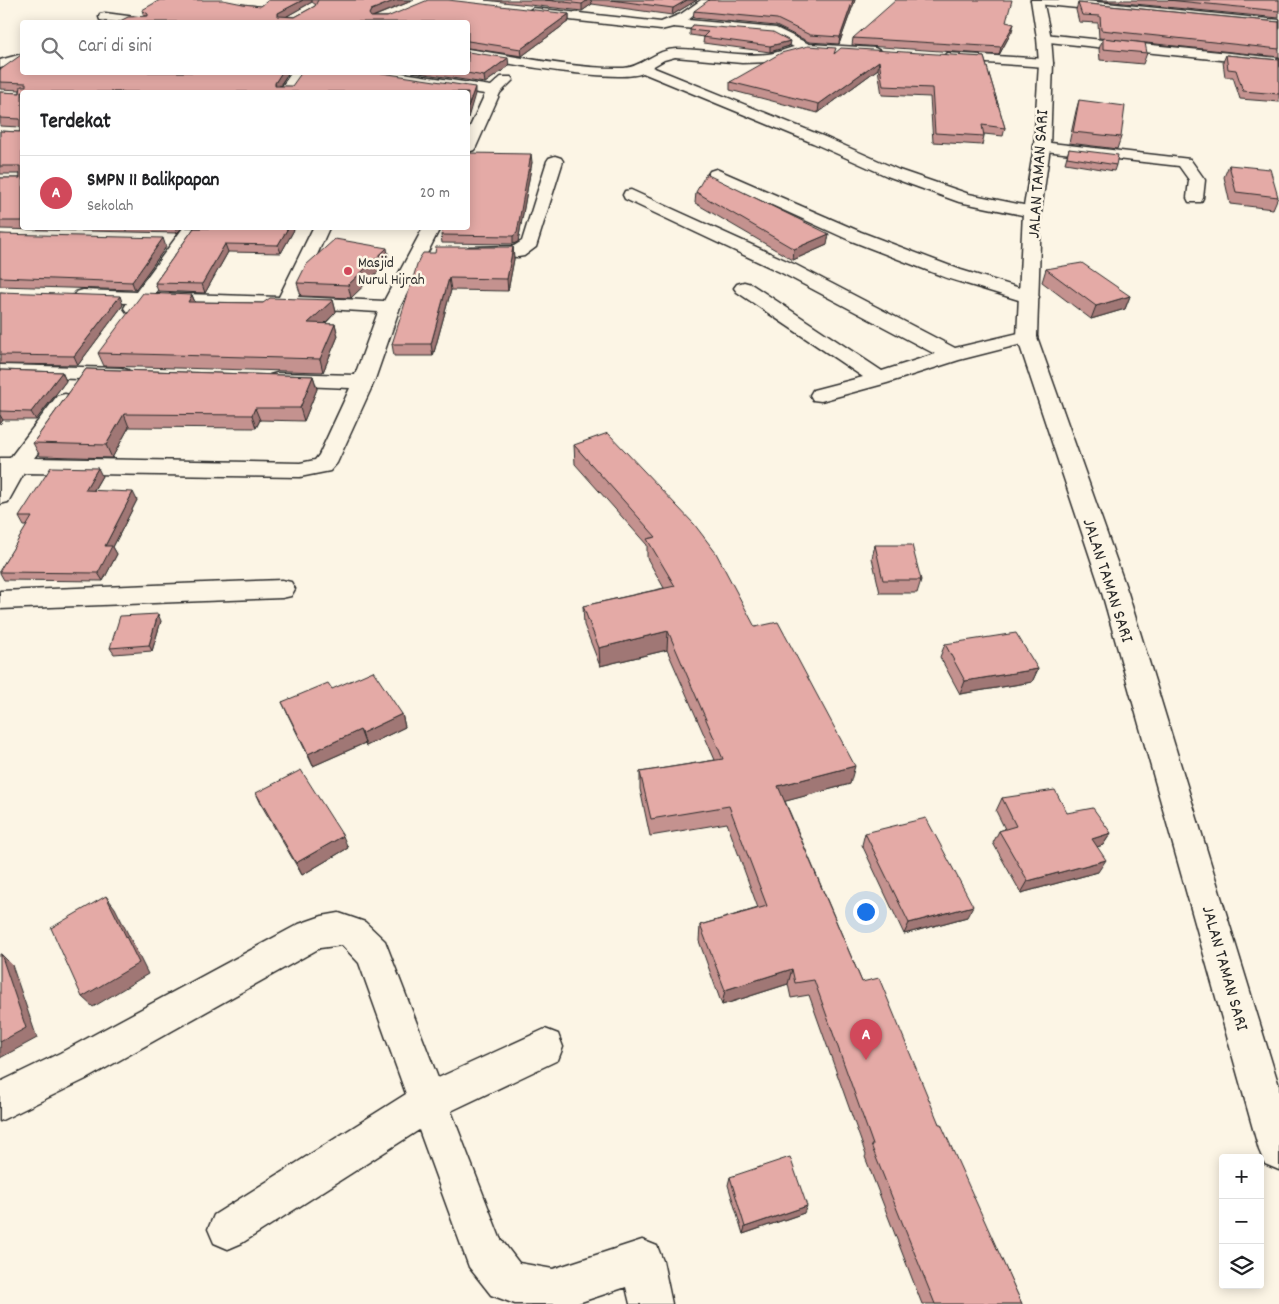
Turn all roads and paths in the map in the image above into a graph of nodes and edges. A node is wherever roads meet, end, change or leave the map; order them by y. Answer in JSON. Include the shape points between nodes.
{"nodes":[{"id":1,"x":708,"y":0,"type":"edge"},
{"id":2,"x":1037,"y":0,"type":"edge"},
{"id":3,"x":1170,"y":0,"type":"edge"},
{"id":4,"x":606,"y":9,"type":"dead end"},
{"id":5,"x":519,"y":10,"type":"edge"},
{"id":6,"x":1176,"y":12,"type":"junction"},
{"id":7,"x":105,"y":17,"type":"dead end"},
{"id":8,"x":594,"y":18,"type":"junction"},
{"id":9,"x":1278,"y":19,"type":"edge"},
{"id":10,"x":128,"y":20,"type":"edge"},
{"id":11,"x":672,"y":23,"type":"junction"},
{"id":12,"x":806,"y":48,"type":"junction"},
{"id":13,"x":1045,"y":50,"type":"junction"},
{"id":14,"x":470,"y":53,"type":"edge"},
{"id":15,"x":893,"y":53,"type":"edge"},
{"id":16,"x":931,"y":56,"type":"edge"},
{"id":17,"x":0,"y":57,"type":"edge"},
{"id":18,"x":20,"y":58,"type":"edge"},
{"id":19,"x":20,"y":59,"type":"edge"},
{"id":20,"x":526,"y":62,"type":"junction"},
{"id":21,"x":1279,"y":62,"type":"edge"},
{"id":22,"x":0,"y":64,"type":"edge"},
{"id":23,"x":643,"y":68,"type":"junction"},
{"id":24,"x":298,"y":75,"type":"edge"},
{"id":25,"x":380,"y":75,"type":"edge"},
{"id":26,"x":397,"y":78,"type":"junction"},
{"id":27,"x":287,"y":90,"type":"edge"},
{"id":28,"x":390,"y":90,"type":"edge"},
{"id":29,"x":494,"y":91,"type":"junction"},
{"id":30,"x":470,"y":143,"type":"edge"},
{"id":31,"x":1042,"y":147,"type":"junction"},
{"id":32,"x":556,"y":161,"type":"dead end"},
{"id":33,"x":716,"y":174,"type":"dead end"},
{"id":34,"x":631,"y":195,"type":"dead end"},
{"id":35,"x":1195,"y":198,"type":"dead end"},
{"id":36,"x":1032,"y":212,"type":"junction"},
{"id":37,"x":319,"y":230,"type":"edge"},
{"id":38,"x":431,"y":230,"type":"edge"},
{"id":39,"x":179,"y":236,"type":"edge"},
{"id":40,"x":458,"y":251,"type":"edge"},
{"id":41,"x":744,"y":288,"type":"dead end"},
{"id":42,"x":66,"y":295,"type":"edge"},
{"id":43,"x":142,"y":298,"type":"junction"},
{"id":44,"x":1029,"y":298,"type":"junction"},
{"id":45,"x":286,"y":303,"type":"junction"},
{"id":46,"x":390,"y":307,"type":"junction"},
{"id":47,"x":125,"y":320,"type":"edge"},
{"id":48,"x":1027,"y":338,"type":"junction"},
{"id":49,"x":102,"y":351,"type":"edge"},
{"id":50,"x":952,"y":355,"type":"junction"},
{"id":51,"x":0,"y":371,"type":"edge"},
{"id":52,"x":85,"y":373,"type":"junction"},
{"id":53,"x":145,"y":375,"type":"edge"},
{"id":54,"x":254,"y":378,"type":"edge"},
{"id":55,"x":880,"y":379,"type":"junction"},
{"id":56,"x":363,"y":382,"type":"junction"},
{"id":57,"x":821,"y":395,"type":"dead end"},
{"id":58,"x":8,"y":466,"type":"edge"},
{"id":59,"x":0,"y":496,"type":"edge"},
{"id":60,"x":282,"y":589,"type":"dead end"},
{"id":61,"x":0,"y":600,"type":"edge"},
{"id":62,"x":545,"y":1047,"type":"dead end"},
{"id":63,"x":0,"y":1102,"type":"edge"},
{"id":64,"x":428,"y":1102,"type":"junction"},
{"id":65,"x":1279,"y":1150,"type":"edge"},
{"id":66,"x":228,"y":1229,"type":"dead end"},
{"id":67,"x":651,"y":1304,"type":"edge"}],
"edges":[{"from":1,"to":11,"type":"street"},
{"from":2,"to":6,"type":"street"},
{"from":2,"to":13,"type":"street","name":"JALAN TAMAN SARI"},
{"from":3,"to":6,"type":"street"},
{"from":4,"to":8,"type":"street"},
{"from":5,"to":8,"type":"street"},
{"from":6,"to":9,"type":"street"},
{"from":7,"to":10,"type":"street"},
{"from":8,"to":11,"type":"street","via":[[662,26]]},
{"from":11,"to":12,"type":"street","via":[[776,32]]},
{"from":12,"to":15,"type":"street"},
{"from":12,"to":23,"type":"street","via":[[771,58],[742,59],[675,53],[659,57]]},
{"from":13,"to":16,"type":"street"},
{"from":13,"to":21,"type":"street"},
{"from":13,"to":31,"type":"street","name":"JALAN TAMAN SARI"},
{"from":14,"to":20,"type":"street"},
{"from":17,"to":18,"type":"street"},
{"from":19,"to":22,"type":"street"},
{"from":20,"to":23,"type":"street","via":[[623,72]]},
{"from":20,"to":29,"type":"street"},
{"from":23,"to":36,"type":"street","via":[[902,176],[965,198]]},
{"from":24,"to":27,"type":"street"},
{"from":25,"to":26,"type":"street"},
{"from":26,"to":28,"type":"street"},
{"from":26,"to":29,"type":"street"},
{"from":29,"to":30,"type":"street"},
{"from":31,"to":35,"type":"street","via":[[1184,162],[1197,180]]},
{"from":31,"to":36,"type":"street","name":"JALAN TAMAN SARI"},
{"from":32,"to":40,"type":"street","via":[[530,243],[518,252]]},
{"from":33,"to":44,"type":"street","via":[[873,243]]},
{"from":34,"to":50,"type":"street","via":[[789,269]]},
{"from":36,"to":44,"type":"street","name":"JALAN TAMAN SARI"},
{"from":37,"to":45,"type":"street"},
{"from":38,"to":46,"type":"street","via":[[431,250]]},
{"from":39,"to":43,"type":"street"},
{"from":41,"to":55,"type":"street"},
{"from":42,"to":43,"type":"street"},
{"from":43,"to":45,"type":"street"},
{"from":43,"to":47,"type":"street"},
{"from":44,"to":48,"type":"street","name":"JALAN TAMAN SARI"},
{"from":45,"to":46,"type":"street"},
{"from":46,"to":56,"type":"street"},
{"from":48,"to":50,"type":"street"},
{"from":48,"to":65,"type":"street","name":"JALAN TAMAN SARI","via":[[1115,593]]},
{"from":49,"to":52,"type":"street"},
{"from":50,"to":55,"type":"street"},
{"from":51,"to":52,"type":"street"},
{"from":52,"to":53,"type":"street"},
{"from":52,"to":58,"type":"street"},
{"from":54,"to":56,"type":"street"},
{"from":55,"to":57,"type":"street"},
{"from":56,"to":58,"type":"street","via":[[329,458],[315,468]]},
{"from":58,"to":59,"type":"street"},
{"from":60,"to":61,"type":"street"},
{"from":62,"to":64,"type":"street"},
{"from":63,"to":64,"type":"street","via":[[73,1066],[311,935],[331,928],[347,930],[360,937],[372,953]]},
{"from":64,"to":66,"type":"street"},
{"from":64,"to":67,"type":"street","via":[[484,1252],[506,1280],[553,1290],[642,1261]]}]}
